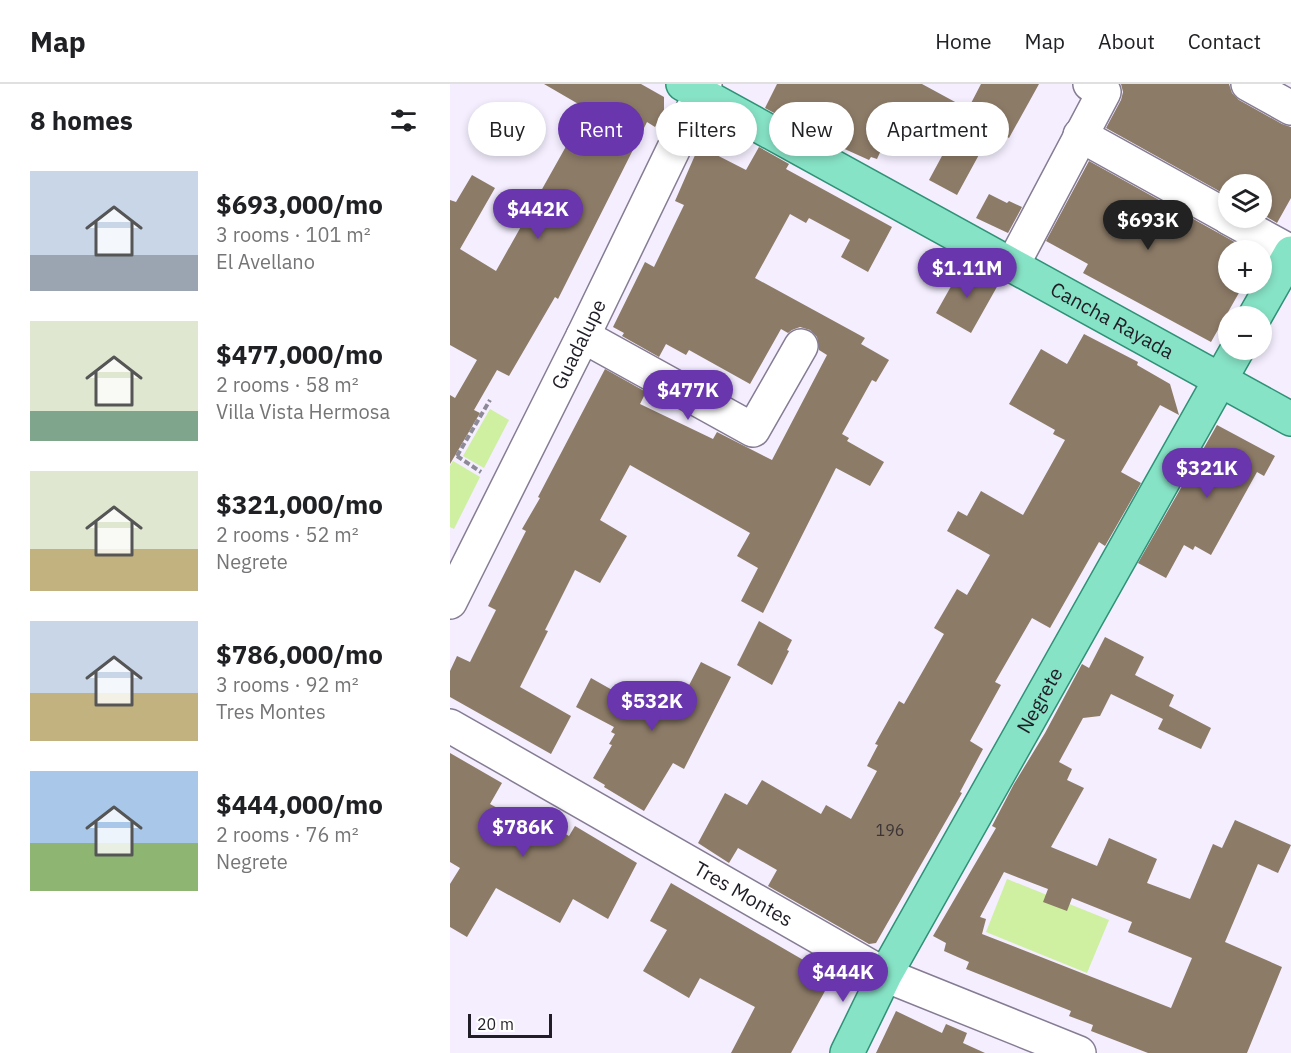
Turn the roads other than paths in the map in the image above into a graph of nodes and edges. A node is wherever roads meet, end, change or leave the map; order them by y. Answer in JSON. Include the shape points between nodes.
{"nodes":[{"id":1,"x":1248,"y":84,"type":"edge"},
{"id":2,"x":696,"y":87,"type":"edge"},
{"id":3,"x":1097,"y":88,"type":"edge"},
{"id":4,"x":1291,"y":108,"type":"edge"},
{"id":5,"x":1080,"y":135,"type":"junction"},
{"id":6,"x":1218,"y":211,"type":"edge"},
{"id":7,"x":1248,"y":228,"type":"edge"},
{"id":8,"x":1291,"y":252,"type":"edge"},
{"id":9,"x":1012,"y":266,"type":"junction"},
{"id":10,"x":1261,"y":306,"type":"edge"},
{"id":11,"x":583,"y":336,"type":"junction"},
{"id":12,"x":801,"y":346,"type":"dead end"},
{"id":13,"x":1230,"y":360,"type":"edge"},
{"id":14,"x":1220,"y":379,"type":"junction"},
{"id":15,"x":1291,"y":419,"type":"edge"},
{"id":16,"x":450,"y":602,"type":"edge"},
{"id":17,"x":450,"y":726,"type":"edge"},
{"id":18,"x":885,"y":975,"type":"junction"},
{"id":19,"x":847,"y":1053,"type":"edge"},
{"id":20,"x":1079,"y":1053,"type":"edge"}],
"edges":[{"from":1,"to":4,"type":"street"},
{"from":2,"to":9,"type":"main road","name":"Cancha Rayada"},
{"from":2,"to":11,"type":"street","name":"Guadalupe"},
{"from":3,"to":5,"type":"street"},
{"from":5,"to":6,"type":"street"},
{"from":5,"to":9,"type":"street"},
{"from":7,"to":8,"type":"street"},
{"from":8,"to":10,"type":"main road"},
{"from":9,"to":14,"type":"main road","name":"Cancha Rayada"},
{"from":11,"to":12,"type":"street","via":[[753,430]]},
{"from":11,"to":16,"type":"street","name":"Guadalupe"},
{"from":13,"to":14,"type":"main road","name":"Negrete"},
{"from":14,"to":15,"type":"main road","name":"Cancha Rayada"},
{"from":14,"to":18,"type":"main road","name":"Negrete"},
{"from":17,"to":18,"type":"street","name":"Tres Montes"},
{"from":18,"to":19,"type":"main road","name":"Negrete"},
{"from":18,"to":20,"type":"street","name":"Tres Montes"}]}
